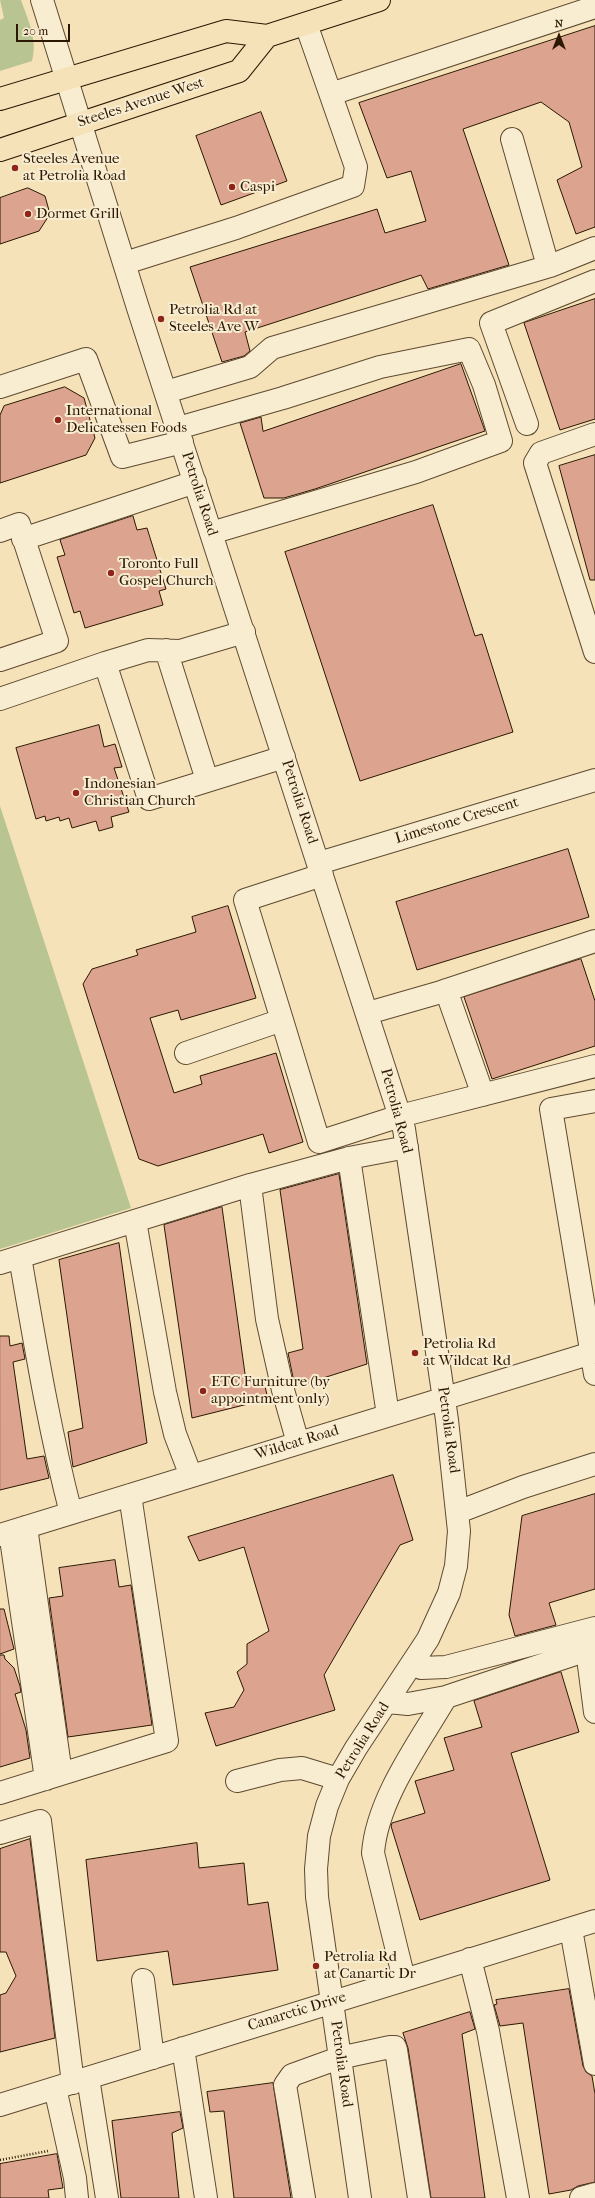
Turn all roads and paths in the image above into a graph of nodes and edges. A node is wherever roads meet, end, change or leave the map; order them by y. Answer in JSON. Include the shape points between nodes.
{"nodes":[{"id":1,"x":42,"y":0,"type":"edge"},
{"id":2,"x":379,"y":0,"type":"edge"},
{"id":3,"x":595,"y":7,"type":"edge"},
{"id":4,"x":306,"y":24,"type":"junction"},
{"id":5,"x":267,"y":36,"type":"junction"},
{"id":6,"x":67,"y":79,"type":"junction"},
{"id":7,"x":331,"y":94,"type":"junction"},
{"id":8,"x":0,"y":99,"type":"edge"},
{"id":9,"x":81,"y":122,"type":"junction"},
{"id":10,"x":512,"y":138,"type":"dead end"},
{"id":11,"x":0,"y":150,"type":"edge"},
{"id":12,"x":595,"y":248,"type":"edge"},
{"id":13,"x":125,"y":263,"type":"junction"},
{"id":14,"x":548,"y":266,"type":"junction"},
{"id":15,"x":595,"y":281,"type":"edge"},
{"id":16,"x":0,"y":387,"type":"edge"},
{"id":17,"x":166,"y":392,"type":"junction"},
{"id":18,"x":527,"y":424,"type":"dead end"},
{"id":19,"x":595,"y":434,"type":"edge"},
{"id":20,"x":180,"y":435,"type":"junction"},
{"id":21,"x":195,"y":482,"type":"junction"},
{"id":22,"x":0,"y":531,"type":"edge"},
{"id":23,"x":211,"y":533,"type":"junction"},
{"id":24,"x":23,"y":539,"type":"junction"},
{"id":25,"x":244,"y":632,"type":"junction"},
{"id":26,"x":166,"y":650,"type":"junction"},
{"id":27,"x":595,"y":652,"type":"edge"},
{"id":28,"x":0,"y":660,"type":"edge"},
{"id":29,"x":105,"y":664,"type":"junction"},
{"id":30,"x":0,"y":699,"type":"edge"},
{"id":31,"x":284,"y":757,"type":"junction"},
{"id":32,"x":207,"y":780,"type":"junction"},
{"id":33,"x":595,"y":780,"type":"edge"},
{"id":34,"x":321,"y":869,"type":"junction"},
{"id":35,"x":595,"y":941,"type":"edge"},
{"id":36,"x":446,"y":990,"type":"junction"},
{"id":37,"x":368,"y":1012,"type":"junction"},
{"id":38,"x":282,"y":1020,"type":"junction"},
{"id":39,"x":186,"y":1053,"type":"dead end"},
{"id":40,"x":595,"y":1066,"type":"edge"},
{"id":41,"x":483,"y":1095,"type":"junction"},
{"id":42,"x":595,"y":1101,"type":"edge"},
{"id":43,"x":400,"y":1116,"type":"junction"},
{"id":44,"x":407,"y":1147,"type":"junction"},
{"id":45,"x":350,"y":1158,"type":"junction"},
{"id":46,"x":250,"y":1185,"type":"junction"},
{"id":47,"x":134,"y":1220,"type":"junction"},
{"id":48,"x":20,"y":1256,"type":"junction"},
{"id":49,"x":0,"y":1263,"type":"edge"},
{"id":50,"x":593,"y":1352,"type":"edge"},
{"id":51,"x":595,"y":1374,"type":"edge"},
{"id":52,"x":444,"y":1398,"type":"junction"},
{"id":53,"x":388,"y":1416,"type":"junction"},
{"id":54,"x":298,"y":1443,"type":"junction"},
{"id":55,"x":595,"y":1464,"type":"edge"},
{"id":56,"x":191,"y":1476,"type":"junction"},
{"id":57,"x":130,"y":1495,"type":"junction"},
{"id":58,"x":458,"y":1512,"type":"junction"},
{"id":59,"x":71,"y":1513,"type":"junction"},
{"id":60,"x":12,"y":1531,"type":"edge"},
{"id":61,"x":591,"y":1639,"type":"edge"},
{"id":62,"x":414,"y":1664,"type":"junction"},
{"id":63,"x":446,"y":1697,"type":"junction"},
{"id":64,"x":388,"y":1702,"type":"junction"},
{"id":65,"x":595,"y":1712,"type":"edge"},
{"id":66,"x":54,"y":1776,"type":"junction"},
{"id":67,"x":338,"y":1779,"type":"junction"},
{"id":68,"x":237,"y":1782,"type":"dead end"},
{"id":69,"x":0,"y":1793,"type":"edge"},
{"id":70,"x":0,"y":1833,"type":"edge"},
{"id":71,"x":595,"y":1921,"type":"edge"},
{"id":72,"x":571,"y":1929,"type":"junction"},
{"id":73,"x":470,"y":1959,"type":"junction"},
{"id":74,"x":143,"y":1980,"type":"dead end"},
{"id":75,"x":404,"y":1980,"type":"junction"},
{"id":76,"x":333,"y":2001,"type":"junction"},
{"id":77,"x":183,"y":2048,"type":"junction"},
{"id":78,"x":153,"y":2058,"type":"junction"},
{"id":79,"x":339,"y":2058,"type":"junction"},
{"id":80,"x":595,"y":2064,"type":"edge"},
{"id":81,"x":72,"y":2083,"type":"junction"},
{"id":82,"x":0,"y":2105,"type":"edge"},
{"id":83,"x":68,"y":2148,"type":"junction"},
{"id":84,"x":0,"y":2160,"type":"edge"},
{"id":85,"x":595,"y":2194,"type":"edge"},
{"id":86,"x":77,"y":2198,"type":"edge"},
{"id":87,"x":107,"y":2198,"type":"edge"},
{"id":88,"x":206,"y":2198,"type":"edge"},
{"id":89,"x":304,"y":2198,"type":"edge"},
{"id":90,"x":360,"y":2198,"type":"edge"},
{"id":91,"x":419,"y":2198,"type":"edge"},
{"id":92,"x":518,"y":2198,"type":"edge"},
{"id":93,"x":581,"y":2198,"type":"edge"}],
"edges":[{"from":1,"to":6,"type":"street","name":"Petrolia Road"},
{"from":2,"to":4,"type":"main road"},
{"from":3,"to":7,"type":"street"},
{"from":4,"to":5,"type":"main road"},
{"from":4,"to":7,"type":"street"},
{"from":5,"to":6,"type":"main road","via":[[226,31]]},
{"from":5,"to":9,"type":"main road","name":"Steeles Avenue West","via":[[239,71]]},
{"from":6,"to":8,"type":"main road"},
{"from":6,"to":9,"type":"street","name":"Petrolia Road"},
{"from":7,"to":13,"type":"street","via":[[356,167],[352,186],[236,228]]},
{"from":9,"to":11,"type":"main road","name":"Steeles Avenue West"},
{"from":9,"to":13,"type":"street","name":"Petrolia Road"},
{"from":10,"to":14,"type":"street"},
{"from":12,"to":14,"type":"street"},
{"from":13,"to":17,"type":"street","name":"Petrolia Road"},
{"from":14,"to":17,"type":"street","via":[[272,348],[250,367]]},
{"from":15,"to":18,"type":"street","via":[[491,323]]},
{"from":16,"to":20,"type":"street","via":[[86,359],[122,457]]},
{"from":17,"to":20,"type":"street","name":"Petrolia Road"},
{"from":19,"to":27,"type":"street","via":[[541,453],[535,463]]},
{"from":20,"to":21,"type":"street","name":"Petrolia Road"},
{"from":20,"to":23,"type":"street","via":[[380,367],[469,349],[484,385],[501,441],[416,472]]},
{"from":21,"to":23,"type":"street","name":"Petrolia Road"},
{"from":21,"to":24,"type":"street"},
{"from":22,"to":24,"type":"street","via":[[19,524]]},
{"from":23,"to":25,"type":"street","name":"Petrolia Road"},
{"from":24,"to":28,"type":"street","via":[[57,641]]},
{"from":25,"to":26,"type":"street","via":[[180,651]]},
{"from":25,"to":31,"type":"street","name":"Petrolia Road"},
{"from":26,"to":29,"type":"street","via":[[148,650]]},
{"from":26,"to":32,"type":"street"},
{"from":29,"to":30,"type":"street"},
{"from":29,"to":32,"type":"street","via":[[149,798]]},
{"from":31,"to":32,"type":"street"},
{"from":31,"to":34,"type":"street","name":"Petrolia Road"},
{"from":33,"to":34,"type":"street","name":"Limestone Crescent"},
{"from":34,"to":37,"type":"street","name":"Petrolia Road"},
{"from":34,"to":38,"type":"street","name":"Limestone Crescent","via":[[245,900]]},
{"from":35,"to":36,"type":"street"},
{"from":36,"to":37,"type":"street"},
{"from":36,"to":41,"type":"street"},
{"from":37,"to":43,"type":"street","name":"Petrolia Road"},
{"from":38,"to":39,"type":"street"},
{"from":38,"to":43,"type":"street","via":[[319,1142]]},
{"from":40,"to":41,"type":"street"},
{"from":41,"to":43,"type":"street"},
{"from":42,"to":50,"type":"street","via":[[551,1108]]},
{"from":43,"to":44,"type":"street","name":"Petrolia Road"},
{"from":44,"to":45,"type":"street"},
{"from":44,"to":52,"type":"street","name":"Petrolia Road"},
{"from":45,"to":46,"type":"street"},
{"from":45,"to":53,"type":"street"},
{"from":46,"to":47,"type":"street"},
{"from":46,"to":54,"type":"street","via":[[267,1319]]},
{"from":47,"to":48,"type":"street"},
{"from":47,"to":56,"type":"street","via":[[165,1392],[175,1434]]},
{"from":48,"to":49,"type":"street"},
{"from":48,"to":59,"type":"street","via":[[42,1383]]},
{"from":50,"to":51,"type":"street"},
{"from":50,"to":52,"type":"street","name":"Wildcat Road"},
{"from":52,"to":53,"type":"street","name":"Wildcat Road"},
{"from":52,"to":58,"type":"street","name":"Petrolia Road"},
{"from":53,"to":54,"type":"street","name":"Wildcat Road"},
{"from":54,"to":56,"type":"street","name":"Wildcat Road"},
{"from":55,"to":58,"type":"street","via":[[523,1487]]},
{"from":56,"to":57,"type":"street","name":"Wildcat Road"},
{"from":57,"to":59,"type":"street","name":"Wildcat Road"},
{"from":57,"to":66,"type":"street","via":[[167,1741]]},
{"from":58,"to":62,"type":"street","name":"Petrolia Road","via":[[459,1547],[449,1594],[439,1619]]},
{"from":59,"to":60,"type":"street","name":"Wildcat Road"},
{"from":60,"to":66,"type":"street"},
{"from":61,"to":62,"type":"street","via":[[446,1667],[421,1668]]},
{"from":61,"to":63,"type":"street"},
{"from":61,"to":65,"type":"street"},
{"from":62,"to":64,"type":"street","name":"Petrolia Road"},
{"from":63,"to":64,"type":"street","via":[[408,1704]]},
{"from":63,"to":75,"type":"street","via":[[395,1785],[374,1838],[376,1871]]},
{"from":64,"to":67,"type":"street","name":"Petrolia Road"},
{"from":66,"to":69,"type":"street"},
{"from":67,"to":68,"type":"street","via":[[302,1768],[280,1770]]},
{"from":67,"to":76,"type":"street","name":"Petrolia Road","via":[[319,1836],[316,1869],[317,1897]]},
{"from":70,"to":81,"type":"street","via":[[40,1821]]},
{"from":71,"to":72,"type":"street","name":"Canarctic Drive"},
{"from":72,"to":73,"type":"street","name":"Canarctic Drive"},
{"from":72,"to":80,"type":"street"},
{"from":73,"to":75,"type":"street","name":"Canarctic Drive"},
{"from":73,"to":92,"type":"street","via":[[488,2031]]},
{"from":74,"to":78,"type":"street"},
{"from":75,"to":76,"type":"street","name":"Canarctic Drive"},
{"from":76,"to":77,"type":"street","name":"Canarctic Drive"},
{"from":76,"to":79,"type":"street","name":"Petrolia Road"},
{"from":77,"to":78,"type":"street","name":"Canarctic Drive"},
{"from":77,"to":88,"type":"street"},
{"from":78,"to":81,"type":"street","name":"Canarctic Drive"},
{"from":79,"to":89,"type":"street","via":[[292,2074],[285,2084]]},
{"from":79,"to":90,"type":"street","name":"Petrolia Road"},
{"from":79,"to":91,"type":"street","via":[[395,2047]]},
{"from":81,"to":82,"type":"street","name":"Canarctic Drive"},
{"from":81,"to":83,"type":"street"},
{"from":81,"to":87,"type":"street"},
{"from":83,"to":84,"type":"path"},
{"from":83,"to":86,"type":"street"},
{"from":85,"to":93,"type":"street"}]}
